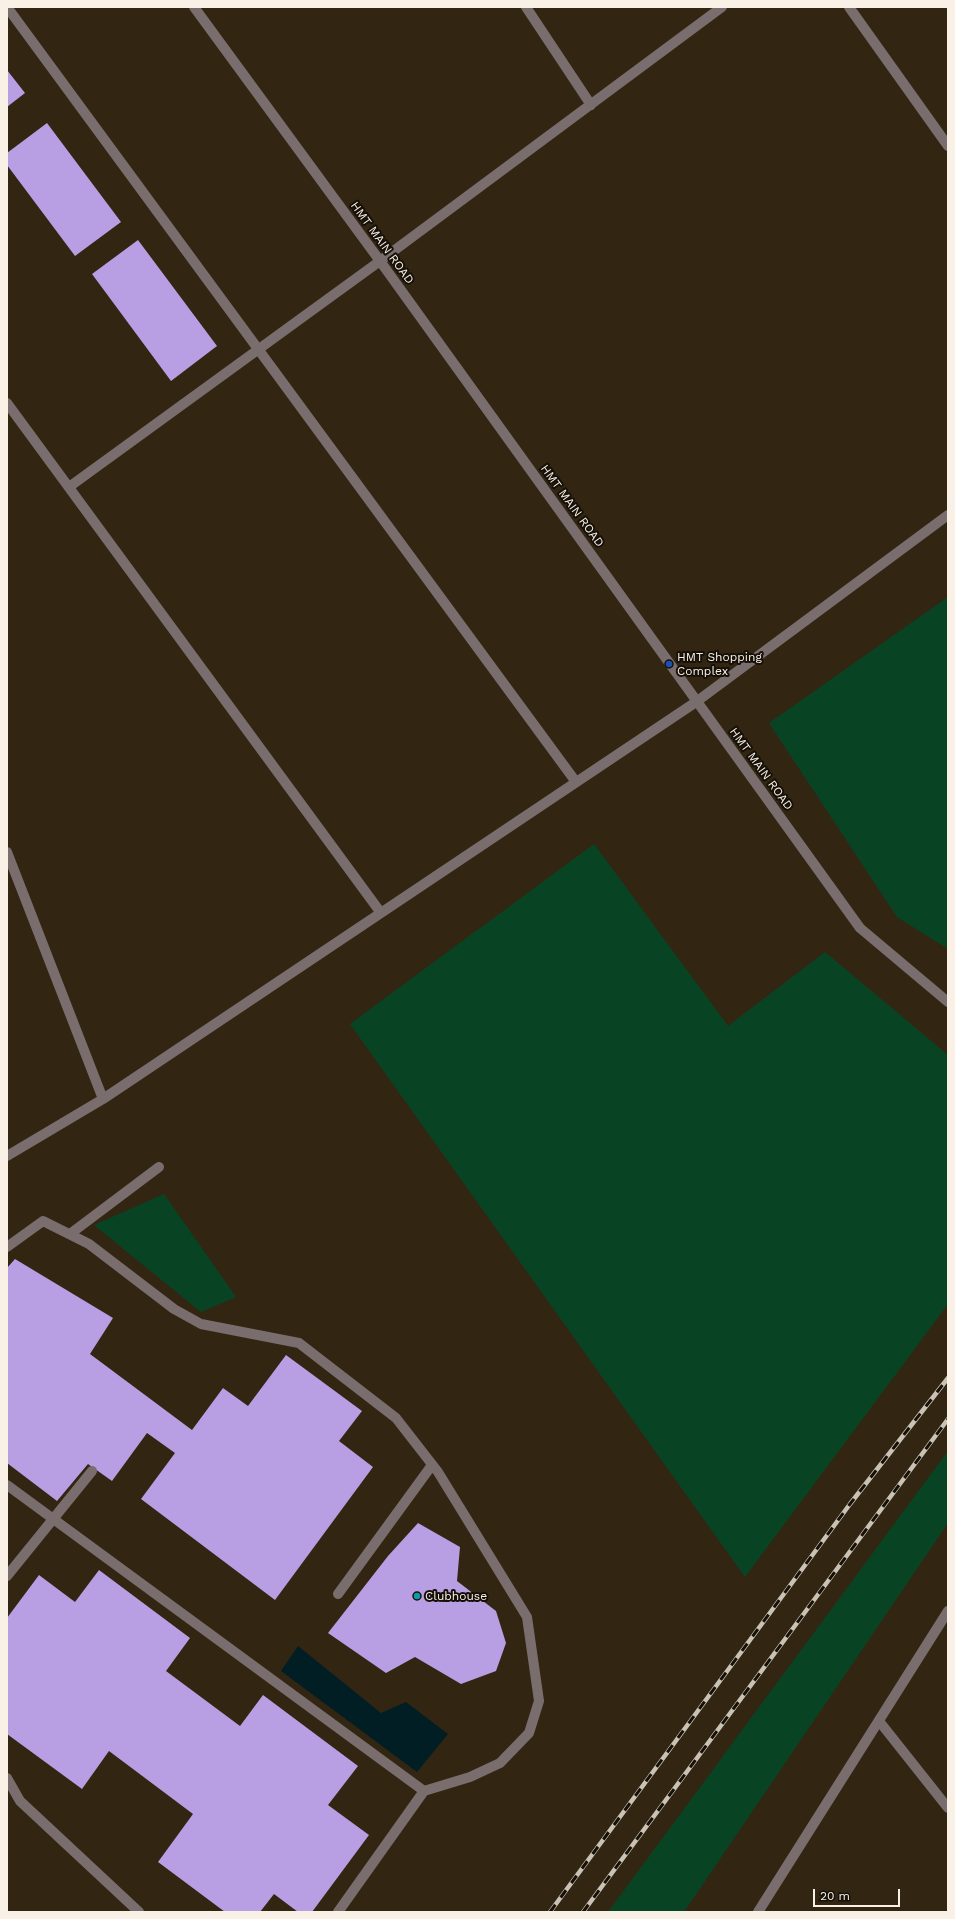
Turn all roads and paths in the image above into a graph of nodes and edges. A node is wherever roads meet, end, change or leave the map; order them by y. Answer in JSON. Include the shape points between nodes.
{"nodes":[{"id":1,"x":8,"y":7,"type":"edge"},
{"id":2,"x":194,"y":7,"type":"edge"},
{"id":3,"x":526,"y":7,"type":"edge"},
{"id":4,"x":722,"y":7,"type":"edge"},
{"id":5,"x":849,"y":7,"type":"edge"},
{"id":6,"x":591,"y":104,"type":"junction"},
{"id":7,"x":948,"y":146,"type":"edge"},
{"id":8,"x":380,"y":261,"type":"junction"},
{"id":9,"x":259,"y":349,"type":"junction"},
{"id":10,"x":7,"y":403,"type":"edge"},
{"id":11,"x":69,"y":488,"type":"junction"},
{"id":12,"x":948,"y":515,"type":"edge"},
{"id":13,"x":696,"y":702,"type":"junction"},
{"id":14,"x":576,"y":782,"type":"junction"},
{"id":15,"x":7,"y":852,"type":"edge"},
{"id":16,"x":381,"y":913,"type":"junction"},
{"id":17,"x":948,"y":1002,"type":"edge"},
{"id":18,"x":103,"y":1099,"type":"junction"},
{"id":19,"x":7,"y":1156,"type":"edge"},
{"id":20,"x":159,"y":1167,"type":"dead end"},
{"id":21,"x":70,"y":1234,"type":"junction"},
{"id":22,"x":7,"y":1247,"type":"edge"},
{"id":23,"x":432,"y":1465,"type":"junction"},
{"id":24,"x":92,"y":1471,"type":"dead end"},
{"id":25,"x":7,"y":1485,"type":"edge"},
{"id":26,"x":53,"y":1519,"type":"junction"},
{"id":27,"x":7,"y":1576,"type":"edge"},
{"id":28,"x":338,"y":1594,"type":"dead end"},
{"id":29,"x":948,"y":1611,"type":"edge"},
{"id":30,"x":879,"y":1721,"type":"junction"},
{"id":31,"x":7,"y":1778,"type":"edge"},
{"id":32,"x":424,"y":1791,"type":"junction"},
{"id":33,"x":948,"y":1808,"type":"edge"},
{"id":34,"x":139,"y":1912,"type":"edge"},
{"id":35,"x":338,"y":1912,"type":"edge"},
{"id":36,"x":758,"y":1912,"type":"edge"}],
"edges":[{"from":1,"to":9,"type":"street"},
{"from":2,"to":8,"type":"street","name":"HMT MAIN ROAD"},
{"from":3,"to":6,"type":"street"},
{"from":4,"to":6,"type":"street"},
{"from":5,"to":7,"type":"street"},
{"from":6,"to":8,"type":"street"},
{"from":8,"to":9,"type":"street"},
{"from":8,"to":13,"type":"street","name":"HMT MAIN ROAD"},
{"from":9,"to":11,"type":"street"},
{"from":9,"to":14,"type":"street"},
{"from":10,"to":11,"type":"street"},
{"from":11,"to":16,"type":"street"},
{"from":12,"to":13,"type":"street"},
{"from":13,"to":14,"type":"street"},
{"from":13,"to":17,"type":"street","name":"HMT MAIN ROAD","via":[[860,928]]},
{"from":14,"to":16,"type":"street"},
{"from":15,"to":18,"type":"street"},
{"from":16,"to":18,"type":"street"},
{"from":18,"to":19,"type":"street"},
{"from":20,"to":21,"type":"street"},
{"from":21,"to":22,"type":"street","via":[[43,1221]]},
{"from":21,"to":23,"type":"street","via":[[89,1244],[174,1308],[201,1324],[299,1343],[396,1418]]},
{"from":23,"to":28,"type":"street"},
{"from":23,"to":32,"type":"street","via":[[527,1617],[539,1701],[528,1733],[500,1763],[470,1778]]},
{"from":24,"to":26,"type":"street"},
{"from":25,"to":26,"type":"street"},
{"from":26,"to":27,"type":"street"},
{"from":26,"to":32,"type":"street"},
{"from":29,"to":30,"type":"street"},
{"from":30,"to":33,"type":"street"},
{"from":30,"to":36,"type":"street"},
{"from":31,"to":34,"type":"street","via":[[20,1801]]},
{"from":32,"to":35,"type":"street"}]}
